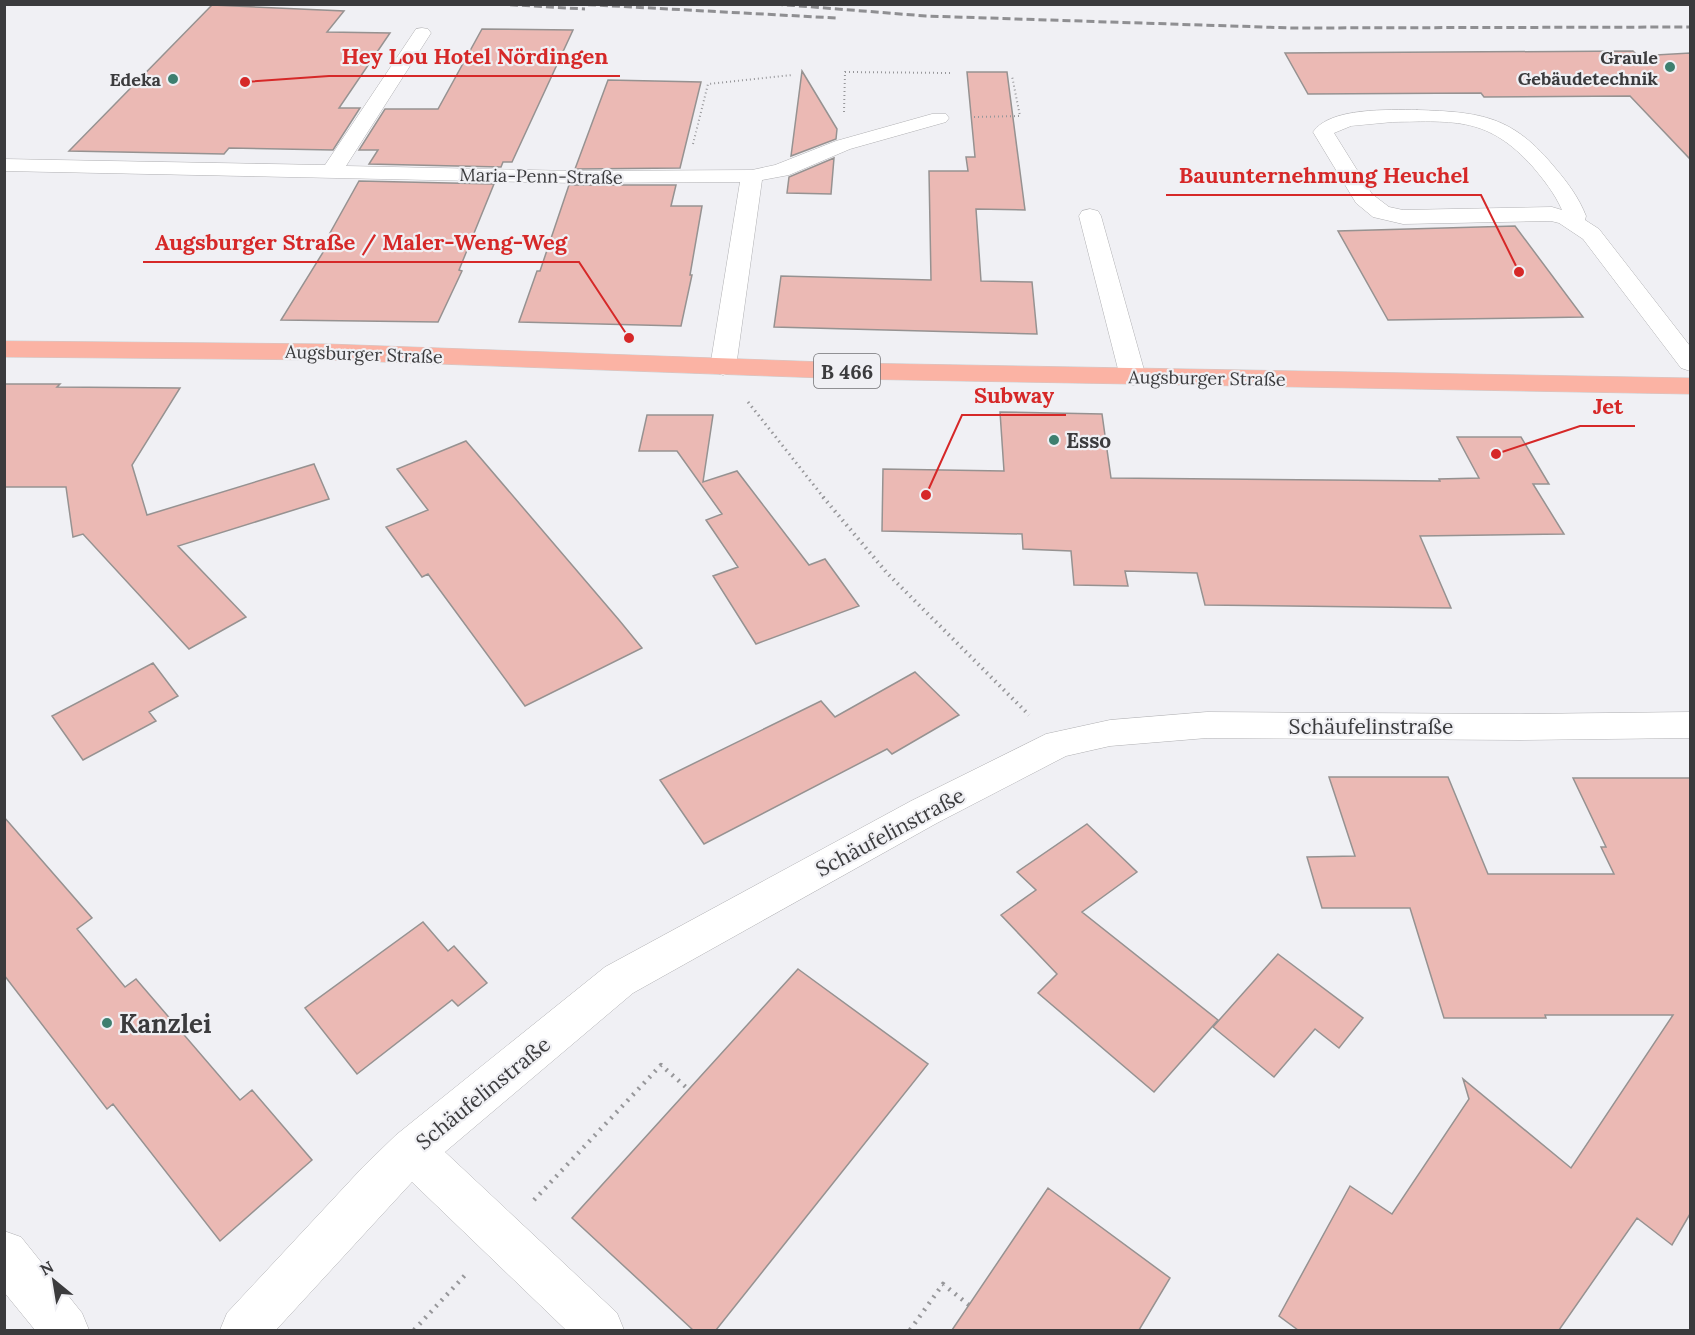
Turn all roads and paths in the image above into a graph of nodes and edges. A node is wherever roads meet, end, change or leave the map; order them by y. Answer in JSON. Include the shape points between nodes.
{"nodes":[{"id":1,"x":422,"y":33,"type":"dead end"},
{"id":2,"x":951,"y":73,"type":"dead end"},
{"id":3,"x":792,"y":75,"type":"dead end"},
{"id":4,"x":1012,"y":76,"type":"dead end"},
{"id":5,"x":939,"y":118,"type":"joint"},
{"id":6,"x":843,"y":145,"type":"junction"},
{"id":7,"x":17,"y":160,"type":"edge"},
{"id":8,"x":331,"y":172,"type":"junction"},
{"id":9,"x":685,"y":176,"type":"junction"},
{"id":10,"x":752,"y":176,"type":"junction"},
{"id":11,"x":1090,"y":216,"type":"dead end"},
{"id":12,"x":1573,"y":221,"type":"junction"},
{"id":13,"x":6,"y":348,"type":"edge"},
{"id":14,"x":1690,"y":363,"type":"edge"},
{"id":15,"x":723,"y":367,"type":"junction"},
{"id":16,"x":1133,"y":377,"type":"junction"},
{"id":17,"x":1690,"y":386,"type":"edge"},
{"id":18,"x":1690,"y":725,"type":"edge"},
{"id":19,"x":1058,"y":744,"type":"junction"},
{"id":20,"x":688,"y":1089,"type":"dead end"},
{"id":21,"x":412,"y":1150,"type":"junction"},
{"id":22,"x":501,"y":1236,"type":"junction"},
{"id":23,"x":4,"y":1254,"type":"edge"},
{"id":24,"x":969,"y":1305,"type":"dead end"},
{"id":25,"x":65,"y":1330,"type":"edge"},
{"id":26,"x":244,"y":1330,"type":"edge"},
{"id":27,"x":414,"y":1330,"type":"edge"},
{"id":28,"x":600,"y":1330,"type":"edge"},
{"id":29,"x":910,"y":1330,"type":"edge"}],
"edges":[{"from":1,"to":8,"type":"street"},
{"from":2,"to":6,"type":"path","via":[[845,72]]},
{"from":3,"to":9,"type":"path","via":[[708,84]]},
{"from":4,"to":5,"type":"path","via":[[1020,116]]},
{"from":5,"to":6,"type":"street","name":"Maria-Penn-Straße"},
{"from":6,"to":10,"type":"street","name":"Maria-Penn-Straße","via":[[781,170]]},
{"from":7,"to":8,"type":"street","name":"Maria-Penn-Straße"},
{"from":8,"to":9,"type":"street","name":"Maria-Penn-Straße"},
{"from":9,"to":10,"type":"street","name":"Maria-Penn-Straße"},
{"from":10,"to":15,"type":"street"},
{"from":11,"to":16,"type":"street"},
{"from":12,"to":12,"type":"street","via":[[1569,201],[1523,143],[1489,124],[1459,117],[1364,117],[1337,121],[1323,132],[1364,198],[1381,212],[1403,217],[1542,214]]},
{"from":12,"to":14,"type":"street","via":[[1591,234]]},
{"from":13,"to":15,"type":"main road","name":"Augsburger Straße","number":"B 466","via":[[328,352]]},
{"from":15,"to":16,"type":"main road","name":"Augsburger Straße","number":"B 466"},
{"from":15,"to":19,"type":"path","via":[[858,541]]},
{"from":16,"to":17,"type":"main road","name":"Augsburger Straße","number":"B 466"},
{"from":18,"to":19,"type":"street","name":"Schäufelinstraße","via":[[1207,725],[1110,733]]},
{"from":19,"to":21,"type":"street","name":"Schäufelinstraße","via":[[924,812],[619,980]]},
{"from":20,"to":22,"type":"path","via":[[661,1065]]},
{"from":21,"to":22,"type":"street"},
{"from":21,"to":26,"type":"street","name":"Schäufelinstraße"},
{"from":22,"to":27,"type":"path"},
{"from":22,"to":28,"type":"street"},
{"from":23,"to":25,"type":"street"},
{"from":24,"to":29,"type":"path","via":[[943,1284]]}]}
